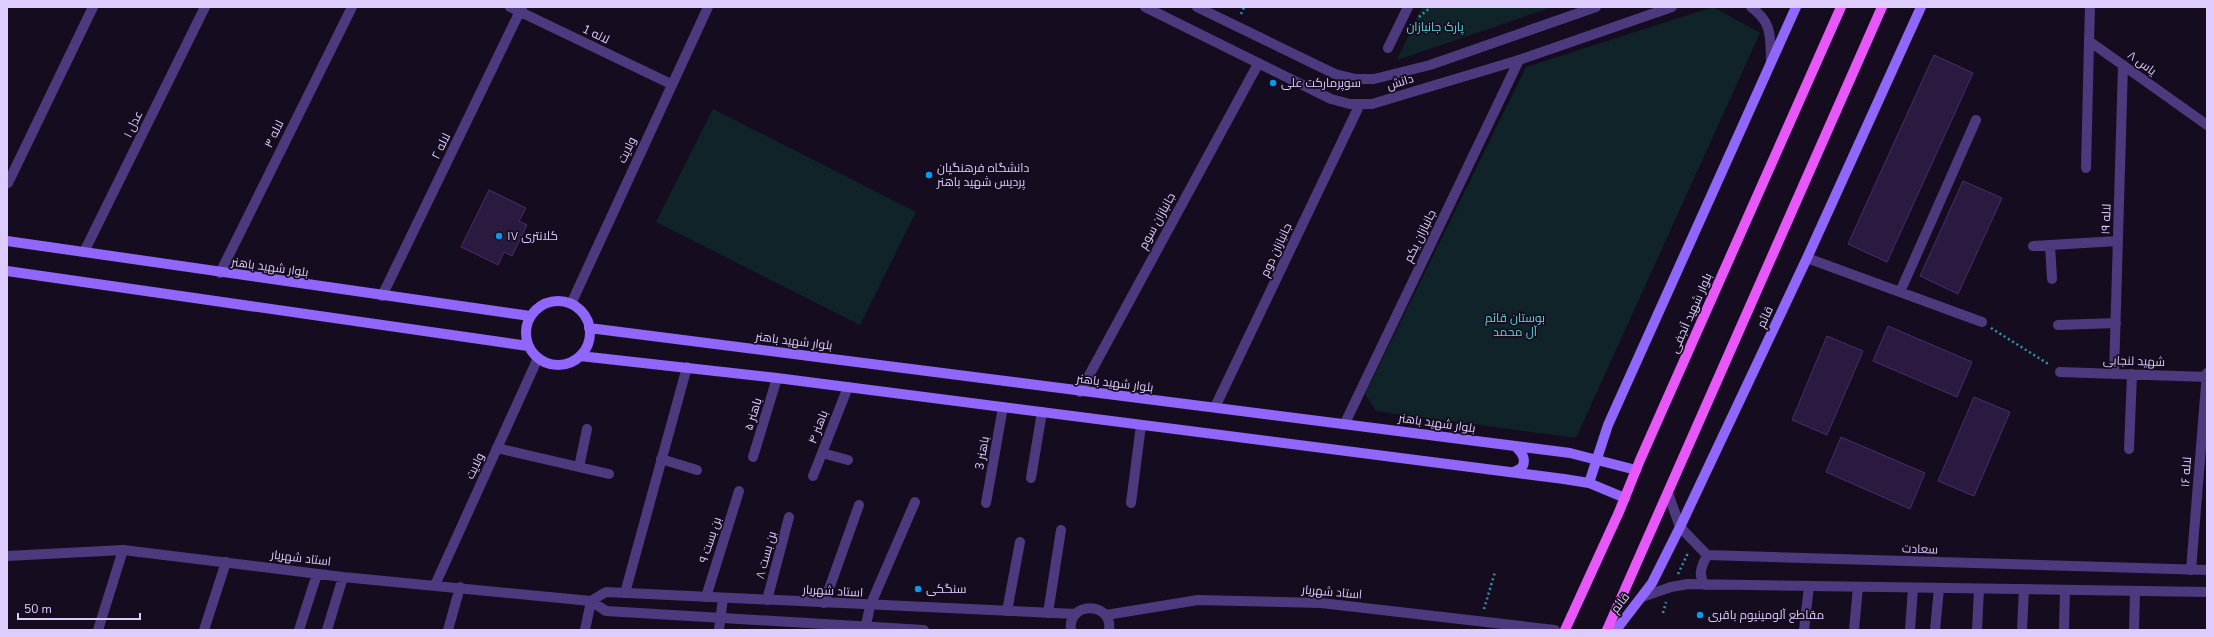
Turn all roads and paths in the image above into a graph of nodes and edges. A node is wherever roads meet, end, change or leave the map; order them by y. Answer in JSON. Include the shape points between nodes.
{"nodes":[{"id":1,"x":93,"y":7,"type":"edge"},
{"id":2,"x":205,"y":7,"type":"edge"},
{"id":3,"x":352,"y":7,"type":"edge"},
{"id":4,"x":510,"y":7,"type":"edge"},
{"id":5,"x":708,"y":7,"type":"edge"},
{"id":6,"x":1145,"y":7,"type":"edge"},
{"id":7,"x":1197,"y":7,"type":"edge"},
{"id":8,"x":1408,"y":7,"type":"edge"},
{"id":9,"x":1596,"y":7,"type":"edge"},
{"id":10,"x":1672,"y":7,"type":"edge"},
{"id":11,"x":1751,"y":7,"type":"edge"},
{"id":12,"x":1796,"y":7,"type":"edge"},
{"id":13,"x":1840,"y":7,"type":"edge"},
{"id":14,"x":1882,"y":7,"type":"edge"},
{"id":15,"x":1921,"y":7,"type":"edge"},
{"id":16,"x":2090,"y":7,"type":"edge"},
{"id":17,"x":521,"y":9,"type":"edge"},
{"id":18,"x":2089,"y":40,"type":"junction"},
{"id":19,"x":1388,"y":48,"type":"dead end"},
{"id":20,"x":1519,"y":60,"type":"junction"},
{"id":21,"x":1771,"y":62,"type":"junction"},
{"id":22,"x":1258,"y":64,"type":"junction"},
{"id":23,"x":2123,"y":65,"type":"junction"},
{"id":24,"x":671,"y":84,"type":"junction"},
{"id":25,"x":1360,"y":104,"type":"junction"},
{"id":26,"x":1976,"y":120,"type":"dead end"},
{"id":27,"x":2207,"y":126,"type":"edge"},
{"id":28,"x":2086,"y":168,"type":"dead end"},
{"id":29,"x":8,"y":183,"type":"dead end"},
{"id":30,"x":7,"y":241,"type":"edge"},
{"id":31,"x":2118,"y":241,"type":"junction"},
{"id":32,"x":2050,"y":245,"type":"junction"},
{"id":33,"x":2033,"y":246,"type":"dead end"},
{"id":34,"x":84,"y":252,"type":"junction"},
{"id":35,"x":1807,"y":258,"type":"junction"},
{"id":36,"x":7,"y":271,"type":"edge"},
{"id":37,"x":220,"y":273,"type":"junction"},
{"id":38,"x":2052,"y":279,"type":"dead end"},
{"id":39,"x":1900,"y":292,"type":"junction"},
{"id":40,"x":382,"y":296,"type":"junction"},
{"id":41,"x":571,"y":304,"type":"junction"},
{"id":42,"x":530,"y":316,"type":"junction"},
{"id":43,"x":1982,"y":322,"type":"joint"},
{"id":44,"x":2116,"y":323,"type":"junction"},
{"id":45,"x":2058,"y":325,"type":"dead end"},
{"id":46,"x":589,"y":328,"type":"junction"},
{"id":47,"x":528,"y":346,"type":"junction"},
{"id":48,"x":580,"y":356,"type":"junction"},
{"id":49,"x":538,"y":358,"type":"junction"},
{"id":50,"x":687,"y":367,"type":"junction"},
{"id":51,"x":2060,"y":372,"type":"joint"},
{"id":52,"x":2207,"y":373,"type":"edge"},
{"id":53,"x":2114,"y":374,"type":"junction"},
{"id":54,"x":2132,"y":374,"type":"junction"},
{"id":55,"x":2207,"y":377,"type":"edge"},
{"id":56,"x":777,"y":378,"type":"junction"},
{"id":57,"x":848,"y":387,"type":"junction"},
{"id":58,"x":1080,"y":392,"type":"junction"},
{"id":59,"x":1003,"y":407,"type":"junction"},
{"id":60,"x":1215,"y":408,"type":"junction"},
{"id":61,"x":1042,"y":412,"type":"junction"},
{"id":62,"x":1345,"y":423,"type":"junction"},
{"id":63,"x":1141,"y":425,"type":"junction"},
{"id":64,"x":587,"y":429,"type":"dead end"},
{"id":65,"x":1516,"y":447,"type":"junction"},
{"id":66,"x":497,"y":448,"type":"junction"},
{"id":67,"x":2130,"y":449,"type":"dead end"},
{"id":68,"x":822,"y":453,"type":"junction"},
{"id":69,"x":753,"y":457,"type":"dead end"},
{"id":70,"x":661,"y":459,"type":"junction"},
{"id":71,"x":1596,"y":459,"type":"junction"},
{"id":72,"x":848,"y":460,"type":"dead end"},
{"id":73,"x":579,"y":467,"type":"junction"},
{"id":74,"x":697,"y":470,"type":"dead end"},
{"id":75,"x":1636,"y":470,"type":"junction"},
{"id":76,"x":1513,"y":472,"type":"junction"},
{"id":77,"x":609,"y":474,"type":"dead end"},
{"id":78,"x":813,"y":476,"type":"dead end"},
{"id":79,"x":1031,"y":478,"type":"dead end"},
{"id":80,"x":1589,"y":483,"type":"junction"},
{"id":81,"x":739,"y":491,"type":"dead end"},
{"id":82,"x":1668,"y":493,"type":"junction"},
{"id":83,"x":1625,"y":498,"type":"junction"},
{"id":84,"x":915,"y":502,"type":"dead end"},
{"id":85,"x":986,"y":503,"type":"dead end"},
{"id":86,"x":1131,"y":503,"type":"dead end"},
{"id":87,"x":859,"y":505,"type":"dead end"},
{"id":88,"x":789,"y":517,"type":"dead end"},
{"id":89,"x":1680,"y":527,"type":"junction"},
{"id":90,"x":1061,"y":530,"type":"dead end"},
{"id":91,"x":1020,"y":542,"type":"dead end"},
{"id":92,"x":122,"y":550,"type":"junction"},
{"id":93,"x":1707,"y":555,"type":"junction"},
{"id":94,"x":7,"y":556,"type":"edge"},
{"id":95,"x":226,"y":562,"type":"junction"},
{"id":96,"x":2191,"y":570,"type":"junction"},
{"id":97,"x":2207,"y":570,"type":"edge"},
{"id":98,"x":1495,"y":572,"type":"dead end"},
{"id":99,"x":317,"y":574,"type":"junction"},
{"id":100,"x":343,"y":577,"type":"junction"},
{"id":101,"x":435,"y":585,"type":"junction"},
{"id":102,"x":1704,"y":585,"type":"junction"},
{"id":103,"x":1809,"y":586,"type":"junction"},
{"id":104,"x":460,"y":587,"type":"junction"},
{"id":105,"x":1858,"y":587,"type":"junction"},
{"id":106,"x":1913,"y":588,"type":"junction"},
{"id":107,"x":1939,"y":588,"type":"junction"},
{"id":108,"x":1979,"y":589,"type":"junction"},
{"id":109,"x":2024,"y":589,"type":"junction"},
{"id":110,"x":2065,"y":590,"type":"junction"},
{"id":111,"x":2135,"y":591,"type":"junction"},
{"id":112,"x":2207,"y":592,"type":"edge"},
{"id":113,"x":625,"y":593,"type":"junction"},
{"id":114,"x":706,"y":597,"type":"junction"},
{"id":115,"x":1642,"y":597,"type":"junction"},
{"id":116,"x":723,"y":598,"type":"junction"},
{"id":117,"x":767,"y":600,"type":"junction"},
{"id":118,"x":591,"y":601,"type":"junction"},
{"id":119,"x":824,"y":603,"type":"junction"},
{"id":120,"x":870,"y":606,"type":"junction"},
{"id":121,"x":1007,"y":611,"type":"junction"},
{"id":122,"x":1048,"y":613,"type":"junction"},
{"id":123,"x":1076,"y":614,"type":"junction"},
{"id":124,"x":1106,"y":615,"type":"junction"},
{"id":125,"x":720,"y":618,"type":"junction"},
{"id":126,"x":1481,"y":621,"type":"junction"},
{"id":127,"x":865,"y":628,"type":"edge"},
{"id":128,"x":98,"y":630,"type":"edge"},
{"id":129,"x":204,"y":630,"type":"edge"},
{"id":130,"x":299,"y":630,"type":"edge"},
{"id":131,"x":326,"y":630,"type":"edge"},
{"id":132,"x":448,"y":630,"type":"edge"},
{"id":133,"x":585,"y":630,"type":"edge"},
{"id":134,"x":719,"y":630,"type":"edge"},
{"id":135,"x":924,"y":630,"type":"edge"},
{"id":136,"x":1071,"y":630,"type":"edge"},
{"id":137,"x":1109,"y":630,"type":"edge"},
{"id":138,"x":1555,"y":630,"type":"edge"},
{"id":139,"x":1565,"y":630,"type":"edge"},
{"id":140,"x":1607,"y":630,"type":"edge"},
{"id":141,"x":1616,"y":630,"type":"edge"},
{"id":142,"x":1804,"y":630,"type":"edge"},
{"id":143,"x":1854,"y":630,"type":"edge"},
{"id":144,"x":1910,"y":630,"type":"edge"},
{"id":145,"x":1936,"y":630,"type":"edge"},
{"id":146,"x":1977,"y":630,"type":"edge"},
{"id":147,"x":2022,"y":630,"type":"edge"},
{"id":148,"x":2064,"y":630,"type":"edge"},
{"id":149,"x":2134,"y":630,"type":"edge"}],
"edges":[{"from":1,"to":29,"type":"street"},
{"from":2,"to":34,"type":"street","name":"عدل ۱"},
{"from":3,"to":37,"type":"street","name":"لاله ۳"},
{"from":4,"to":17,"type":"street","name":"لاله 1"},
{"from":5,"to":24,"type":"street","name":"ولایت"},
{"from":6,"to":22,"type":"street","name":"دانش"},
{"from":7,"to":9,"type":"street","name":"دانش","via":[[1335,74],[1374,79],[1430,65]]},
{"from":8,"to":19,"type":"street"},
{"from":10,"to":20,"type":"street","name":"دانش"},
{"from":11,"to":21,"type":"street","via":[[1763,15],[1770,31]]},
{"from":12,"to":21,"type":"main road"},
{"from":13,"to":75,"type":"main road","name":"بلوار شهید آنجفی"},
{"from":14,"to":82,"type":"main road"},
{"from":15,"to":35,"type":"main road","name":"قائم"},
{"from":16,"to":18,"type":"street"},
{"from":17,"to":24,"type":"street","name":"لاله 1"},
{"from":17,"to":40,"type":"street","name":"لاله ۲"},
{"from":18,"to":23,"type":"street","name":"یاس ۸"},
{"from":18,"to":28,"type":"street"},
{"from":20,"to":25,"type":"street","name":"دانش","via":[[1372,104]]},
{"from":20,"to":62,"type":"street","name":"جانبازان یکم"},
{"from":21,"to":71,"type":"main road","via":[[1608,425]]},
{"from":22,"to":25,"type":"street","name":"دانش","via":[[1331,99]]},
{"from":22,"to":58,"type":"street","name":"جانبازان سوم"},
{"from":23,"to":27,"type":"street","name":"یاس ۸"},
{"from":23,"to":31,"type":"street","name":"لاله ۱۹"},
{"from":24,"to":41,"type":"street","name":"ولایت"},
{"from":25,"to":60,"type":"street","name":"جانبازان دوم"},
{"from":26,"to":39,"type":"street"},
{"from":30,"to":34,"type":"main road","name":"بلوار شهید باهنر"},
{"from":31,"to":32,"type":"street"},
{"from":31,"to":44,"type":"street","name":"لاله ۱۹"},
{"from":32,"to":33,"type":"street"},
{"from":32,"to":38,"type":"street"},
{"from":34,"to":37,"type":"main road","name":"بلوار شهید باهنر"},
{"from":35,"to":39,"type":"street"},
{"from":35,"to":89,"type":"main road","name":"قائم"},
{"from":36,"to":47,"type":"main road"},
{"from":37,"to":40,"type":"main road","name":"بلوار شهید باهنر"},
{"from":39,"to":43,"type":"street"},
{"from":40,"to":42,"type":"main road","name":"بلوار شهید باهنر"},
{"from":41,"to":42,"type":"main road","via":[[562,301],[548,303],[536,309]]},
{"from":41,"to":46,"type":"main road","via":[[586,318]]},
{"from":42,"to":47,"type":"main road","via":[[526,336]]},
{"from":43,"to":51,"type":"path"},
{"from":44,"to":45,"type":"street"},
{"from":44,"to":53,"type":"street","name":"لاله ۱۹"},
{"from":46,"to":48,"type":"main road","via":[[586,348]]},
{"from":46,"to":58,"type":"main road","name":"بلوار شهید باهنر"},
{"from":47,"to":49,"type":"main road"},
{"from":48,"to":49,"type":"main road","via":[[564,365],[555,365]]},
{"from":48,"to":50,"type":"main road"},
{"from":49,"to":66,"type":"street","name":"ولایت"},
{"from":50,"to":56,"type":"main road"},
{"from":50,"to":70,"type":"street"},
{"from":51,"to":53,"type":"street","name":"شهید لنجابی"},
{"from":52,"to":55,"type":"street","name":"لاله ۱۶"},
{"from":53,"to":54,"type":"street","name":"شهید لنجابی"},
{"from":54,"to":55,"type":"street","name":"شهید لنجابی"},
{"from":54,"to":67,"type":"street"},
{"from":55,"to":96,"type":"street","name":"لاله ۱۶"},
{"from":56,"to":57,"type":"main road"},
{"from":56,"to":69,"type":"street","name":"باهنر ۵"},
{"from":57,"to":59,"type":"main road"},
{"from":57,"to":68,"type":"street","name":"باهنر ۴"},
{"from":58,"to":60,"type":"main road","name":"بلوار شهید باهنر"},
{"from":59,"to":61,"type":"main road"},
{"from":59,"to":85,"type":"street","name":"باهنر 3"},
{"from":60,"to":62,"type":"main road","name":"بلوار شهید باهنر"},
{"from":61,"to":63,"type":"main road"},
{"from":61,"to":79,"type":"street"},
{"from":62,"to":65,"type":"main road","name":"بلوار شهید باهنر"},
{"from":63,"to":76,"type":"main road"},
{"from":63,"to":86,"type":"street"},
{"from":64,"to":73,"type":"street"},
{"from":65,"to":71,"type":"main road","name":"بلوار شهید باهنر","via":[[1570,453]]},
{"from":65,"to":76,"type":"main road","via":[[1524,457],[1524,463],[1522,468]]},
{"from":66,"to":73,"type":"street"},
{"from":66,"to":101,"type":"street","name":"ولایت"},
{"from":68,"to":72,"type":"street"},
{"from":68,"to":78,"type":"street","name":"باهنر ۴"},
{"from":70,"to":74,"type":"street"},
{"from":70,"to":113,"type":"street"},
{"from":71,"to":75,"type":"main road","name":"بلوار شهید باهنر"},
{"from":71,"to":80,"type":"main road"},
{"from":73,"to":77,"type":"street"},
{"from":75,"to":83,"type":"main road","name":"بلوار شهید آنجفی"},
{"from":76,"to":80,"type":"main road"},
{"from":80,"to":83,"type":"main road"},
{"from":81,"to":114,"type":"street","name":"بن بست ۹"},
{"from":82,"to":89,"type":"street"},
{"from":82,"to":140,"type":"main road"},
{"from":83,"to":139,"type":"main road","name":"بلوار شهید آنجفی"},
{"from":84,"to":120,"type":"street"},
{"from":87,"to":119,"type":"street"},
{"from":88,"to":117,"type":"street","name":"بن بست ۸"},
{"from":89,"to":93,"type":"street"},
{"from":89,"to":115,"type":"main road","name":"قائم","via":[[1652,583]]},
{"from":90,"to":122,"type":"street"},
{"from":91,"to":121,"type":"street"},
{"from":92,"to":94,"type":"street","name":"استاد شهریار"},
{"from":92,"to":95,"type":"street","name":"استاد شهریار"},
{"from":92,"to":128,"type":"street"},
{"from":93,"to":96,"type":"street","name":"سعادت"},
{"from":93,"to":102,"type":"street","via":[[1701,570]]},
{"from":95,"to":99,"type":"street","name":"استاد شهریار"},
{"from":95,"to":129,"type":"street"},
{"from":96,"to":97,"type":"street","name":"سعادت"},
{"from":98,"to":126,"type":"path"},
{"from":99,"to":100,"type":"street","name":"استاد شهریار"},
{"from":99,"to":130,"type":"street"},
{"from":100,"to":101,"type":"street","name":"استاد شهریار"},
{"from":100,"to":131,"type":"street"},
{"from":101,"to":104,"type":"street","name":"استاد شهریار"},
{"from":102,"to":103,"type":"street"},
{"from":102,"to":115,"type":"street","via":[[1671,587]]},
{"from":103,"to":105,"type":"street"},
{"from":103,"to":142,"type":"street"},
{"from":104,"to":118,"type":"street","name":"استاد شهریار"},
{"from":104,"to":132,"type":"street"},
{"from":105,"to":106,"type":"street"},
{"from":105,"to":143,"type":"street"},
{"from":106,"to":107,"type":"street"},
{"from":106,"to":144,"type":"street"},
{"from":107,"to":108,"type":"street"},
{"from":107,"to":145,"type":"street"},
{"from":108,"to":109,"type":"street"},
{"from":108,"to":146,"type":"street"},
{"from":109,"to":110,"type":"street"},
{"from":109,"to":147,"type":"street"},
{"from":110,"to":111,"type":"street"},
{"from":110,"to":148,"type":"street"},
{"from":111,"to":112,"type":"street"},
{"from":111,"to":149,"type":"street"},
{"from":113,"to":114,"type":"street","name":"استاد شهریار"},
{"from":113,"to":118,"type":"street","name":"استاد شهریار","via":[[606,592]]},
{"from":114,"to":116,"type":"street","name":"استاد شهریار"},
{"from":115,"to":141,"type":"main road","name":"قائم"},
{"from":116,"to":117,"type":"street","name":"استاد شهریار"},
{"from":116,"to":125,"type":"street"},
{"from":117,"to":119,"type":"street","name":"استاد شهریار"},
{"from":118,"to":125,"type":"street","name":"استاد شهریار","via":[[606,611]]},
{"from":118,"to":133,"type":"street"},
{"from":119,"to":120,"type":"street","name":"استاد شهریار"},
{"from":120,"to":121,"type":"street","name":"استاد شهریار"},
{"from":120,"to":127,"type":"street"},
{"from":121,"to":122,"type":"street","name":"استاد شهریار"},
{"from":122,"to":123,"type":"street","name":"استاد شهریار"},
{"from":123,"to":124,"type":"street","via":[[1081,609],[1094,608]]},
{"from":123,"to":136,"type":"street","via":[[1072,620]]},
{"from":124,"to":126,"type":"street","name":"استاد شهریار","via":[[1198,600],[1321,603]]},
{"from":124,"to":137,"type":"street"},
{"from":125,"to":127,"type":"street","name":"استاد شهریار"},
{"from":125,"to":134,"type":"street"},
{"from":126,"to":138,"type":"street","name":"استاد شهریار"},
{"from":127,"to":135,"type":"street","name":"استاد شهریار"}]}
